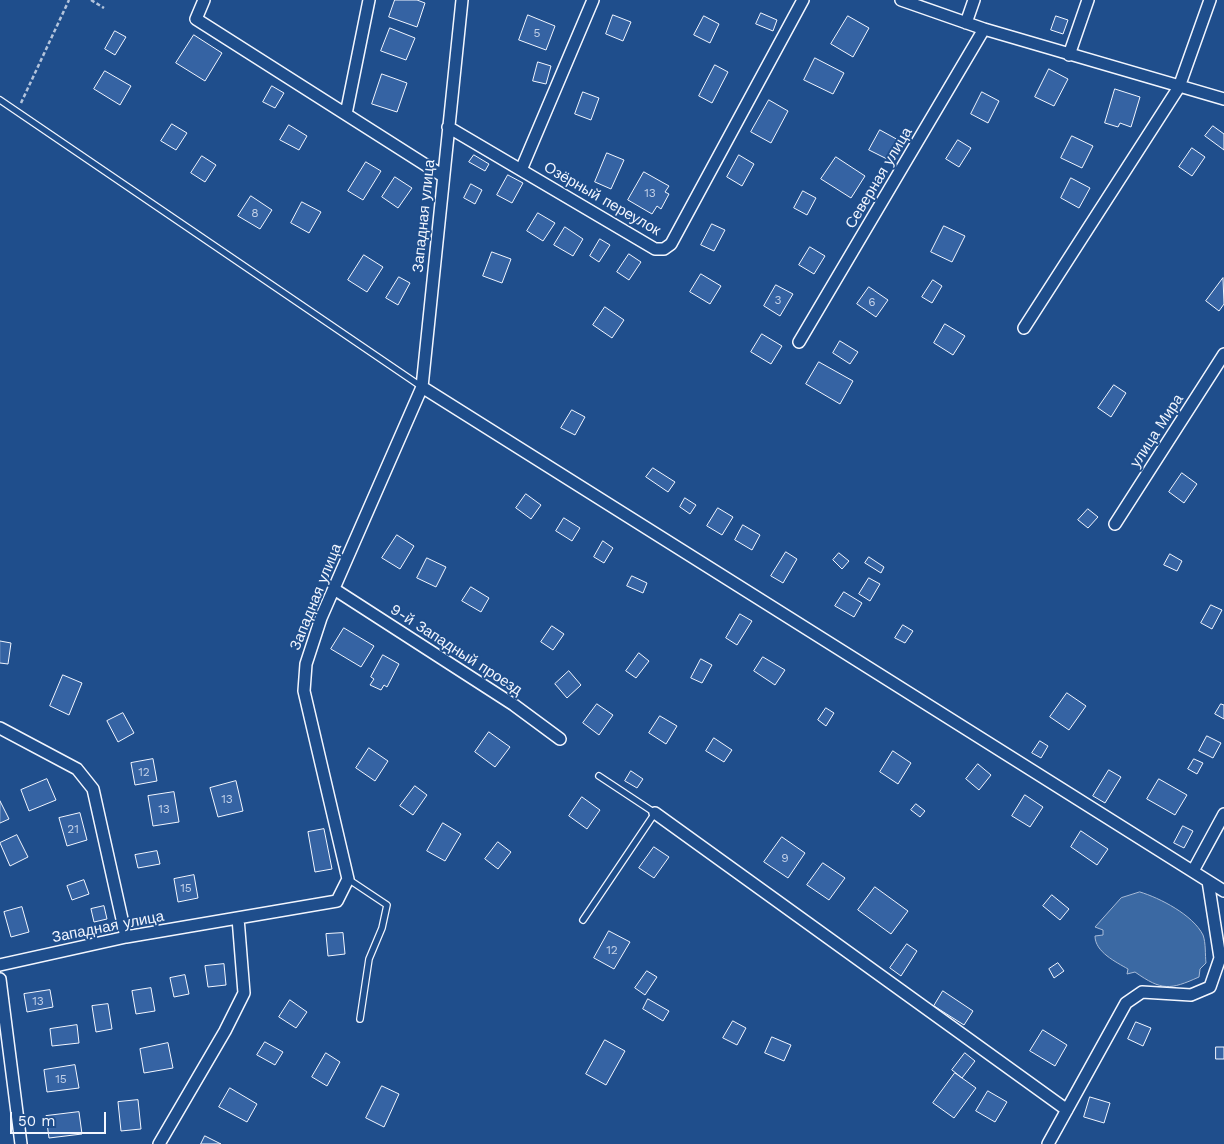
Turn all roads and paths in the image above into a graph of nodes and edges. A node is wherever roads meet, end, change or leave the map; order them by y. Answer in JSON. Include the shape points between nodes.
{"nodes":[{"id":1,"x":69,"y":0,"type":"edge"},
{"id":2,"x":91,"y":0,"type":"edge"},
{"id":3,"x":204,"y":0,"type":"edge"},
{"id":4,"x":369,"y":0,"type":"edge"},
{"id":5,"x":462,"y":0,"type":"edge"},
{"id":6,"x":593,"y":0,"type":"edge"},
{"id":7,"x":901,"y":0,"type":"edge"},
{"id":8,"x":974,"y":0,"type":"edge"},
{"id":9,"x":1088,"y":0,"type":"edge"},
{"id":10,"x":1210,"y":0,"type":"edge"},
{"id":11,"x":802,"y":2,"type":"edge"},
{"id":12,"x":104,"y":8,"type":"dead end"},
{"id":13,"x":966,"y":23,"type":"junction"},
{"id":14,"x":984,"y":30,"type":"junction"},
{"id":15,"x":1069,"y":55,"type":"junction"},
{"id":16,"x":1179,"y":86,"type":"junction"},
{"id":17,"x":1224,"y":99,"type":"edge"},
{"id":18,"x":0,"y":100,"type":"edge"},
{"id":19,"x":17,"y":110,"type":"junction"},
{"id":20,"x":346,"y":114,"type":"junction"},
{"id":21,"x":448,"y":127,"type":"junction"},
{"id":22,"x":520,"y":170,"type":"junction"},
{"id":23,"x":443,"y":176,"type":"junction"},
{"id":24,"x":1024,"y":328,"type":"dead end"},
{"id":25,"x":800,"y":342,"type":"dead end"},
{"id":26,"x":1224,"y":354,"type":"edge"},
{"id":27,"x":1220,"y":370,"type":"edge"},
{"id":28,"x":422,"y":387,"type":"junction"},
{"id":29,"x":1115,"y":524,"type":"dead end"},
{"id":30,"x":334,"y":589,"type":"junction"},
{"id":31,"x":0,"y":728,"type":"edge"},
{"id":32,"x":560,"y":739,"type":"dead end"},
{"id":33,"x":599,"y":776,"type":"dead end"},
{"id":34,"x":655,"y":813,"type":"junction"},
{"id":35,"x":1224,"y":814,"type":"edge"},
{"id":36,"x":1193,"y":871,"type":"junction"},
{"id":37,"x":348,"y":879,"type":"junction"},
{"id":38,"x":1208,"y":881,"type":"junction"},
{"id":39,"x":1224,"y":891,"type":"edge"},
{"id":40,"x":238,"y":918,"type":"junction"},
{"id":41,"x":583,"y":920,"type":"dead end"},
{"id":42,"x":126,"y":937,"type":"junction"},
{"id":43,"x":0,"y":965,"type":"edge"},
{"id":44,"x":0,"y":979,"type":"edge"},
{"id":45,"x":360,"y":1019,"type":"dead end"},
{"id":46,"x":1066,"y":1110,"type":"junction"},
{"id":47,"x":21,"y":1144,"type":"edge"},
{"id":48,"x":159,"y":1144,"type":"edge"},
{"id":49,"x":1048,"y":1144,"type":"edge"}],
"edges":[{"from":1,"to":19,"type":"path"},
{"from":2,"to":12,"type":"path"},
{"from":3,"to":20,"type":"street","via":[[196,19]]},
{"from":4,"to":20,"type":"street"},
{"from":5,"to":21,"type":"street","name":"Западная улица"},
{"from":6,"to":22,"type":"street","name":"Озёрный переулок"},
{"from":7,"to":13,"type":"street"},
{"from":8,"to":13,"type":"street"},
{"from":9,"to":15,"type":"street"},
{"from":10,"to":16,"type":"street"},
{"from":11,"to":22,"type":"street","name":"Озёрный переулок","via":[[671,244],[664,249],[655,249]]},
{"from":13,"to":14,"type":"street"},
{"from":14,"to":15,"type":"street"},
{"from":14,"to":25,"type":"street","name":"Северная улица"},
{"from":15,"to":16,"type":"street"},
{"from":16,"to":17,"type":"street"},
{"from":16,"to":24,"type":"street"},
{"from":18,"to":19,"type":"lane"},
{"from":19,"to":28,"type":"lane"},
{"from":20,"to":23,"type":"street"},
{"from":21,"to":22,"type":"street"},
{"from":21,"to":23,"type":"street","name":"Западная улица"},
{"from":23,"to":28,"type":"street","name":"Западная улица"},
{"from":26,"to":27,"type":"street","name":"улица Мира"},
{"from":27,"to":29,"type":"street","name":"улица Мира"},
{"from":28,"to":30,"type":"street","name":"Западная улица"},
{"from":28,"to":36,"type":"street"},
{"from":30,"to":32,"type":"street","name":"9-й Западный проезд","via":[[514,705]]},
{"from":30,"to":37,"type":"street","name":"Западная улица","via":[[306,664],[304,691]]},
{"from":31,"to":42,"type":"street","via":[[77,769],[90,784]]},
{"from":33,"to":34,"type":"lane"},
{"from":34,"to":41,"type":"lane"},
{"from":34,"to":46,"type":"street"},
{"from":35,"to":36,"type":"street"},
{"from":36,"to":38,"type":"street"},
{"from":37,"to":40,"type":"street","name":"Западная улица","via":[[337,901]]},
{"from":37,"to":45,"type":"lane","via":[[387,905],[382,928],[369,959]]},
{"from":38,"to":39,"type":"street"},
{"from":38,"to":46,"type":"street","via":[[1220,958],[1210,987],[1191,995],[1142,992],[1126,1003]]},
{"from":40,"to":42,"type":"street","name":"Западная улица"},
{"from":40,"to":48,"type":"street","via":[[244,993]]},
{"from":42,"to":43,"type":"street","name":"Западная улица"},
{"from":44,"to":47,"type":"street"},
{"from":46,"to":49,"type":"street"}]}
